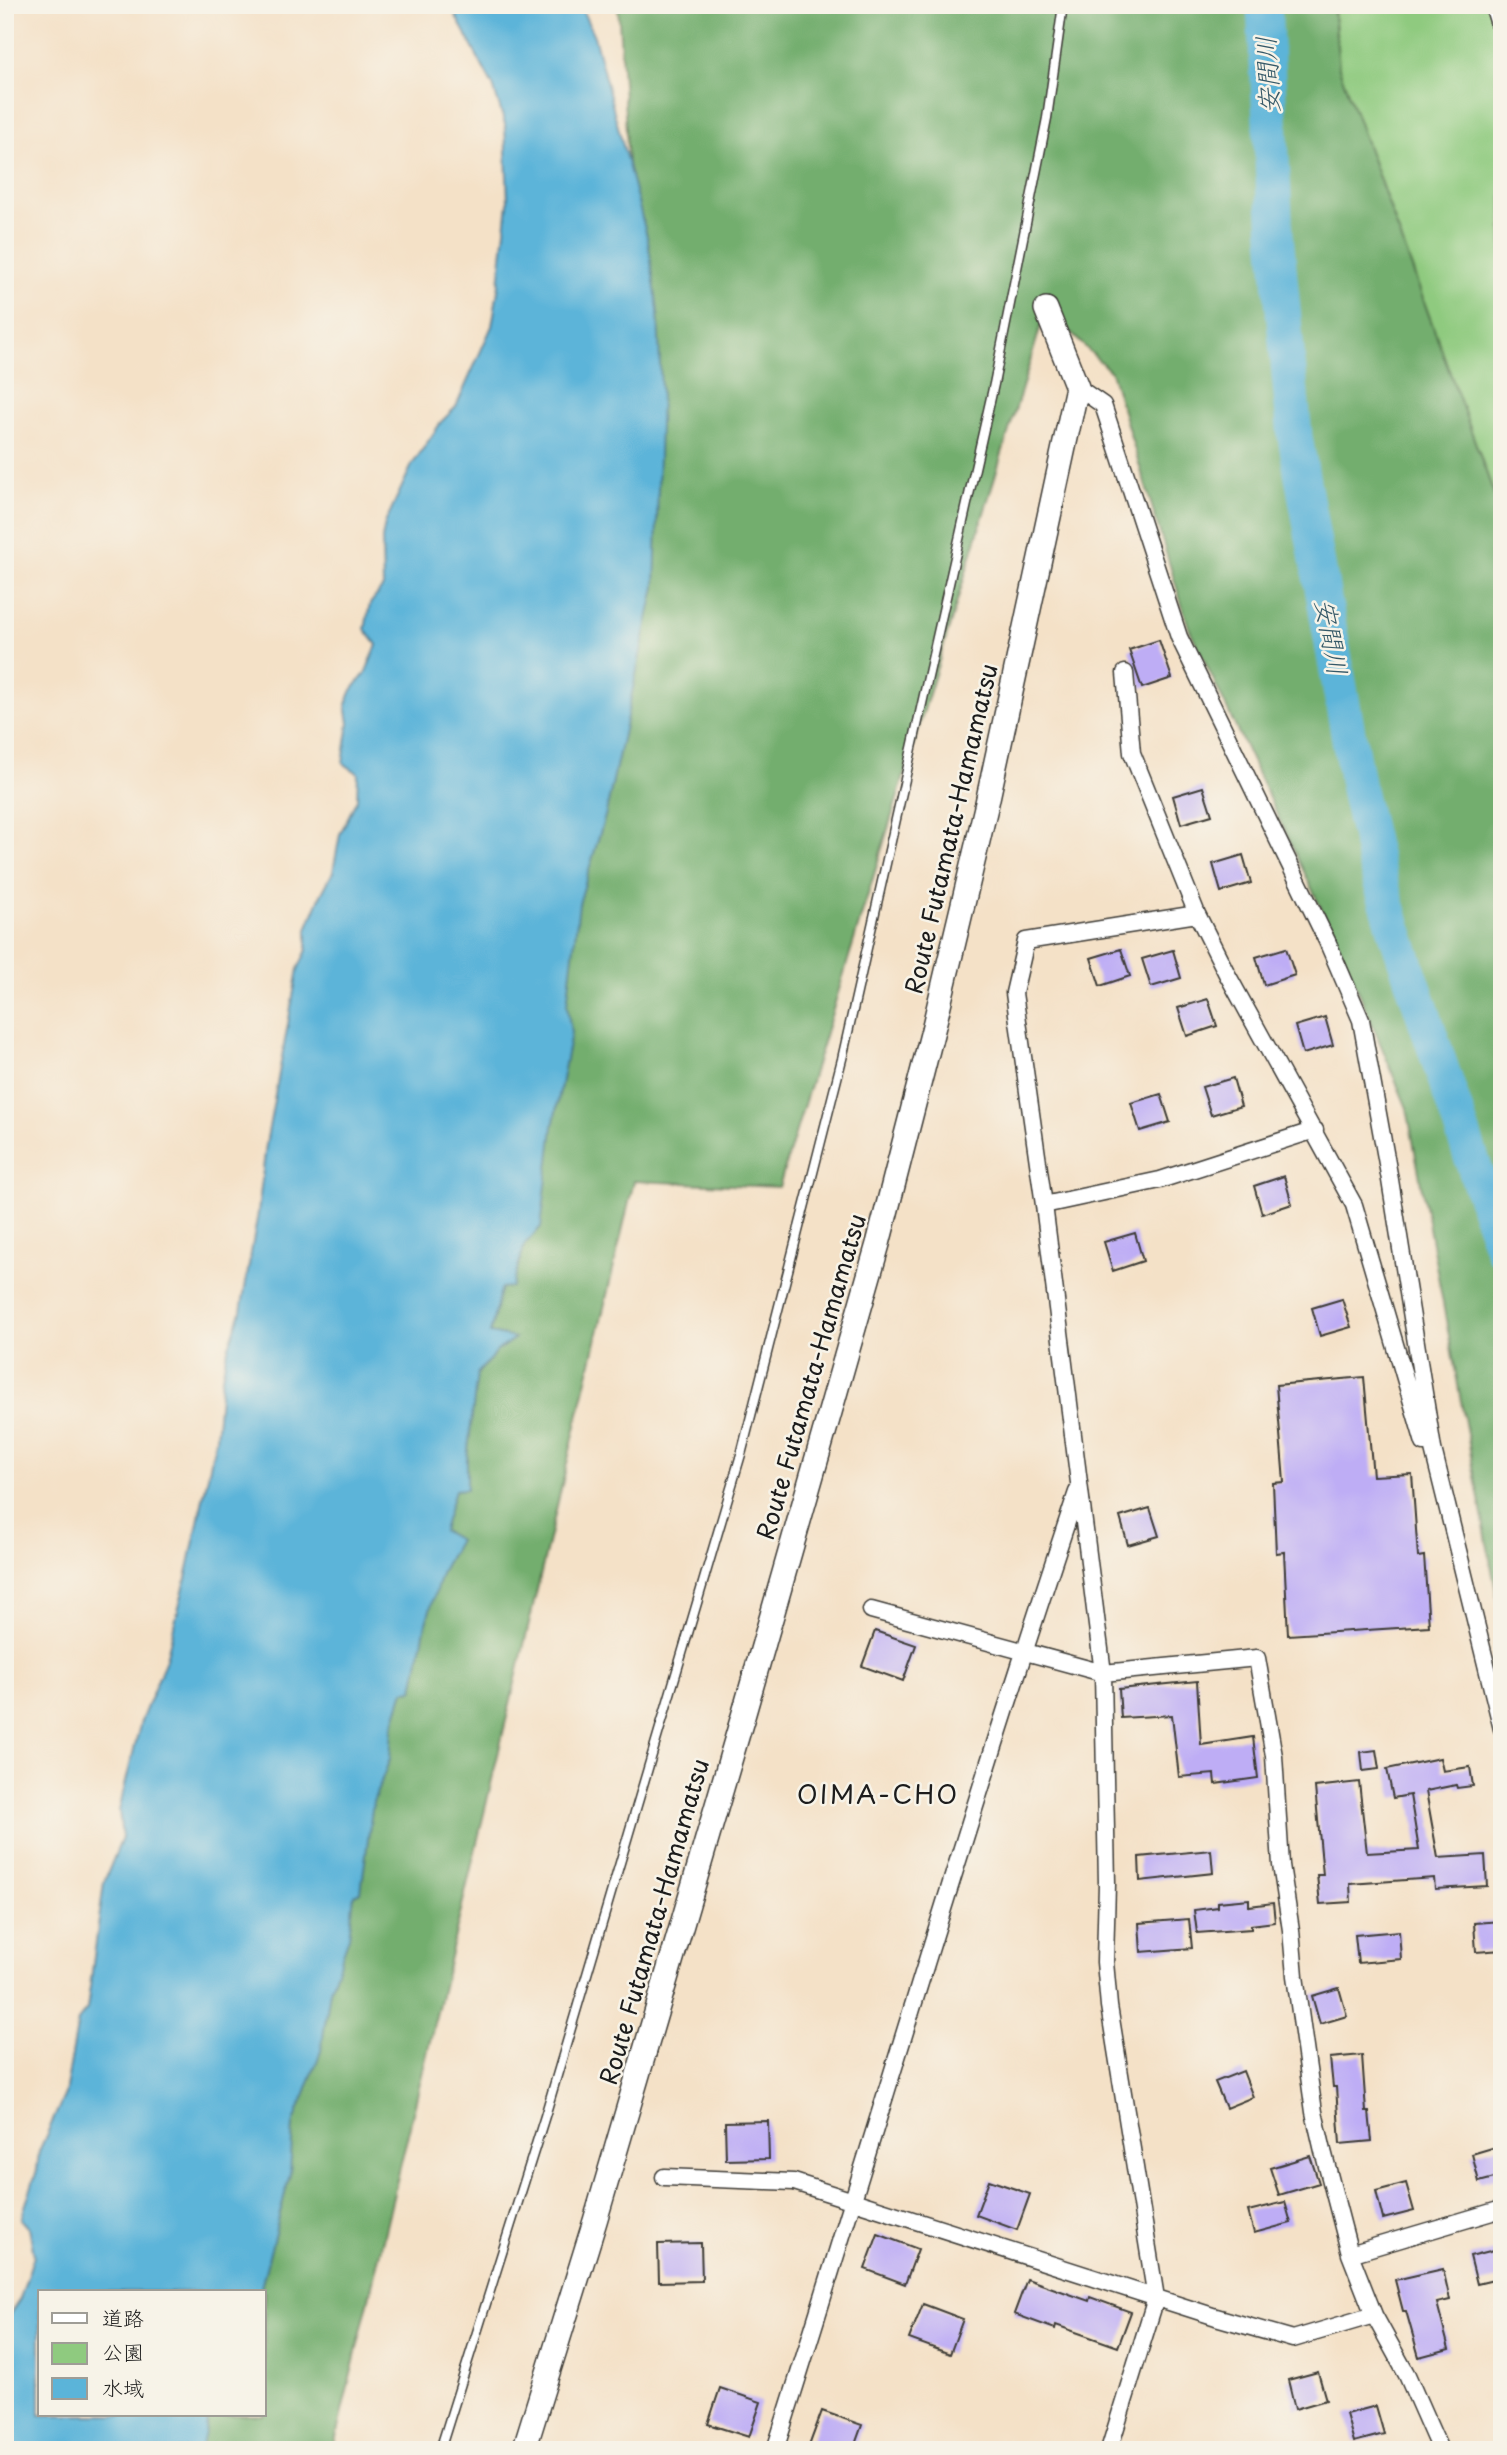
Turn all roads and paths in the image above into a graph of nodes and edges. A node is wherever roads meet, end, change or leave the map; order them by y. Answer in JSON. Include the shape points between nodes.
{"nodes":[{"id":1,"x":1063,"y":5,"type":"edge"},
{"id":2,"x":1493,"y":5,"type":"edge"},
{"id":3,"x":1502,"y":34,"type":"edge"},
{"id":4,"x":1046,"y":309,"type":"dead end"},
{"id":5,"x":1077,"y":387,"type":"junction"},
{"id":6,"x":1125,"y":673,"type":"dead end"},
{"id":7,"x":1197,"y":914,"type":"junction"},
{"id":8,"x":1315,"y":1130,"type":"junction"},
{"id":9,"x":1044,"y":1205,"type":"junction"},
{"id":10,"x":1079,"y":1487,"type":"junction"},
{"id":11,"x":1443,"y":1490,"type":"junction"},
{"id":12,"x":871,"y":1610,"type":"dead end"},
{"id":13,"x":1024,"y":1650,"type":"junction"},
{"id":14,"x":1103,"y":1673,"type":"junction"},
{"id":15,"x":1502,"y":1729,"type":"edge"},
{"id":16,"x":664,"y":2177,"type":"dead end"},
{"id":17,"x":854,"y":2202,"type":"junction"},
{"id":18,"x":1502,"y":2209,"type":"edge"},
{"id":19,"x":1350,"y":2254,"type":"junction"},
{"id":20,"x":1156,"y":2298,"type":"junction"},
{"id":21,"x":1374,"y":2315,"type":"junction"},
{"id":22,"x":440,"y":2450,"type":"edge"},
{"id":23,"x":524,"y":2450,"type":"edge"},
{"id":24,"x":775,"y":2450,"type":"edge"},
{"id":25,"x":1110,"y":2450,"type":"edge"},
{"id":26,"x":1440,"y":2450,"type":"edge"}],
"edges":[{"from":1,"to":22,"type":"lane","via":[[1047,118],[991,397],[842,1059],[746,1438]]},
{"from":2,"to":3,"type":"street"},
{"from":4,"to":5,"type":"main road"},
{"from":5,"to":11,"type":"street","via":[[1103,405],[1179,637],[1361,1020]]},
{"from":5,"to":23,"type":"main road","name":"Route Futamata-Hamamatsu","via":[[988,803],[878,1244],[595,2221]]},
{"from":6,"to":7,"type":"street","via":[[1132,753]]},
{"from":7,"to":8,"type":"street"},
{"from":7,"to":9,"type":"street","via":[[1026,941],[1014,993]]},
{"from":8,"to":9,"type":"street","via":[[1160,1180]]},
{"from":8,"to":11,"type":"street","via":[[1354,1205],[1429,1462]]},
{"from":9,"to":10,"type":"street"},
{"from":10,"to":13,"type":"street"},
{"from":10,"to":14,"type":"street"},
{"from":11,"to":15,"type":"street"},
{"from":12,"to":13,"type":"street"},
{"from":13,"to":14,"type":"street"},
{"from":13,"to":17,"type":"street"},
{"from":14,"to":19,"type":"street","via":[[1257,1658],[1274,1756],[1281,1865],[1314,2112]]},
{"from":14,"to":20,"type":"street","via":[[1105,1962]]},
{"from":16,"to":17,"type":"street","via":[[794,2182]]},
{"from":17,"to":20,"type":"street"},
{"from":17,"to":24,"type":"street"},
{"from":18,"to":19,"type":"street"},
{"from":19,"to":21,"type":"street"},
{"from":20,"to":21,"type":"street","via":[[1293,2339]]},
{"from":20,"to":25,"type":"street"},
{"from":21,"to":26,"type":"street"}]}
